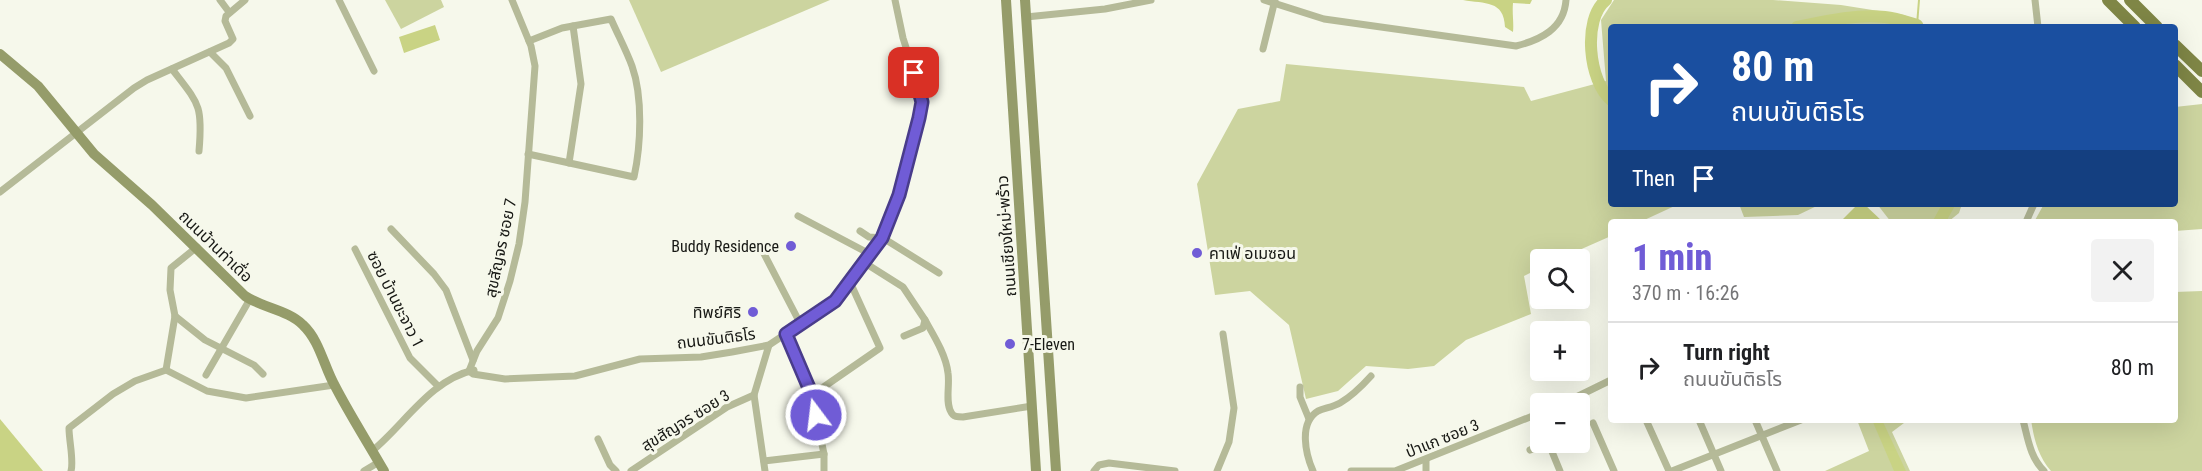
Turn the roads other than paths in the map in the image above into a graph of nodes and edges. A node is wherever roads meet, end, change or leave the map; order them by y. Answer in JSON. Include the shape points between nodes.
{"nodes":[{"id":1,"x":220,"y":0,"type":"edge"},
{"id":2,"x":245,"y":0,"type":"edge"},
{"id":3,"x":339,"y":0,"type":"edge"},
{"id":4,"x":512,"y":0,"type":"edge"},
{"id":5,"x":895,"y":0,"type":"edge"},
{"id":6,"x":1005,"y":0,"type":"edge"},
{"id":7,"x":1025,"y":0,"type":"edge"},
{"id":8,"x":1151,"y":0,"type":"edge"},
{"id":9,"x":1264,"y":0,"type":"edge"},
{"id":10,"x":1566,"y":0,"type":"edge"},
{"id":11,"x":2035,"y":0,"type":"edge"},
{"id":12,"x":2108,"y":0,"type":"edge"},
{"id":13,"x":2130,"y":0,"type":"edge"},
{"id":14,"x":1274,"y":1,"type":"edge"},
{"id":15,"x":1122,"y":3,"type":"edge"},
{"id":16,"x":229,"y":12,"type":"junction"},
{"id":17,"x":1026,"y":16,"type":"junction"},
{"id":18,"x":2038,"y":24,"type":"edge"},
{"id":19,"x":2133,"y":24,"type":"edge"},
{"id":20,"x":2154,"y":24,"type":"edge"},
{"id":21,"x":573,"y":26,"type":"junction"},
{"id":22,"x":529,"y":41,"type":"junction"},
{"id":23,"x":2178,"y":48,"type":"edge"},
{"id":24,"x":1263,"y":49,"type":"dead end"},
{"id":25,"x":210,"y":52,"type":"junction"},
{"id":26,"x":0,"y":54,"type":"edge"},
{"id":27,"x":172,"y":69,"type":"junction"},
{"id":28,"x":2178,"y":69,"type":"edge"},
{"id":29,"x":374,"y":71,"type":"dead end"},
{"id":30,"x":2202,"y":71,"type":"edge"},
{"id":31,"x":2202,"y":92,"type":"edge"},
{"id":32,"x":250,"y":116,"type":"dead end"},
{"id":33,"x":77,"y":134,"type":"junction"},
{"id":34,"x":199,"y":151,"type":"dead end"},
{"id":35,"x":528,"y":154,"type":"junction"},
{"id":36,"x":569,"y":163,"type":"junction"},
{"id":37,"x":0,"y":192,"type":"edge"},
{"id":38,"x":798,"y":216,"type":"dead end"},
{"id":39,"x":391,"y":229,"type":"dead end"},
{"id":40,"x":860,"y":231,"type":"dead end"},
{"id":41,"x":882,"y":238,"type":"junction"},
{"id":42,"x":760,"y":246,"type":"dead end"},
{"id":43,"x":197,"y":247,"type":"junction"},
{"id":44,"x":355,"y":249,"type":"dead end"},
{"id":45,"x":870,"y":254,"type":"junction"},
{"id":46,"x":865,"y":262,"type":"junction"},
{"id":47,"x":939,"y":273,"type":"dead end"},
{"id":48,"x":850,"y":282,"type":"junction"},
{"id":49,"x":250,"y":299,"type":"junction"},
{"id":50,"x":176,"y":316,"type":"junction"},
{"id":51,"x":925,"y":320,"type":"junction"},
{"id":52,"x":801,"y":325,"type":"junction"},
{"id":53,"x":786,"y":334,"type":"junction"},
{"id":54,"x":1222,"y":334,"type":"dead end"},
{"id":55,"x":904,"y":336,"type":"dead end"},
{"id":56,"x":769,"y":345,"type":"junction"},
{"id":57,"x":221,"y":348,"type":"junction"},
{"id":58,"x":473,"y":360,"type":"junction"},
{"id":59,"x":166,"y":369,"type":"junction"},
{"id":60,"x":470,"y":371,"type":"junction"},
{"id":61,"x":263,"y":374,"type":"dead end"},
{"id":62,"x":206,"y":375,"type":"dead end"},
{"id":63,"x":1371,"y":376,"type":"dead end"},
{"id":64,"x":1608,"y":381,"type":"edge"},
{"id":65,"x":334,"y":385,"type":"junction"},
{"id":66,"x":438,"y":386,"type":"junction"},
{"id":67,"x":1300,"y":387,"type":"dead end"},
{"id":68,"x":1584,"y":393,"type":"edge"},
{"id":69,"x":754,"y":395,"type":"junction"},
{"id":70,"x":812,"y":395,"type":"junction"},
{"id":71,"x":1032,"y":406,"type":"junction"},
{"id":72,"x":1530,"y":416,"type":"edge"},
{"id":73,"x":1309,"y":419,"type":"junction"},
{"id":74,"x":1593,"y":423,"type":"dead end"},
{"id":75,"x":1648,"y":423,"type":"edge"},
{"id":76,"x":1700,"y":423,"type":"edge"},
{"id":77,"x":1756,"y":423,"type":"edge"},
{"id":78,"x":1793,"y":423,"type":"edge"},
{"id":79,"x":2024,"y":423,"type":"edge"},
{"id":80,"x":1761,"y":435,"type":"junction"},
{"id":81,"x":598,"y":439,"type":"dead end"},
{"id":82,"x":372,"y":451,"type":"junction"},
{"id":83,"x":1553,"y":453,"type":"edge"},
{"id":84,"x":824,"y":454,"type":"junction"},
{"id":85,"x":1714,"y":454,"type":"junction"},
{"id":86,"x":1426,"y":460,"type":"junction"},
{"id":87,"x":765,"y":461,"type":"junction"},
{"id":88,"x":382,"y":466,"type":"edge"},
{"id":89,"x":633,"y":470,"type":"edge"},
{"id":90,"x":71,"y":471,"type":"edge"},
{"id":91,"x":364,"y":471,"type":"edge"},
{"id":92,"x":616,"y":471,"type":"edge"},
{"id":93,"x":765,"y":471,"type":"edge"},
{"id":94,"x":824,"y":471,"type":"edge"},
{"id":95,"x":1036,"y":471,"type":"edge"},
{"id":96,"x":1056,"y":471,"type":"edge"},
{"id":97,"x":1094,"y":471,"type":"edge"},
{"id":98,"x":1176,"y":471,"type":"edge"},
{"id":99,"x":1217,"y":471,"type":"edge"},
{"id":100,"x":1313,"y":471,"type":"edge"},
{"id":101,"x":1351,"y":471,"type":"edge"},
{"id":102,"x":1426,"y":471,"type":"edge"},
{"id":103,"x":1560,"y":471,"type":"edge"},
{"id":104,"x":1614,"y":471,"type":"edge"},
{"id":105,"x":1671,"y":471,"type":"edge"},
{"id":106,"x":1721,"y":471,"type":"edge"},
{"id":107,"x":1777,"y":471,"type":"edge"},
{"id":108,"x":2044,"y":471,"type":"edge"}],
"edges":[{"from":1,"to":16,"type":"street"},
{"from":2,"to":16,"type":"street"},
{"from":3,"to":29,"type":"street"},
{"from":4,"to":22,"type":"street","name":"สุขสัญจร ซอย 7"},
{"from":5,"to":41,"type":"street","name":"ถนนขันติธโร","via":[[922,102],[899,195]]},
{"from":6,"to":71,"type":"main road","name":"ถนนเชียงใหม่-พร้าว"},
{"from":7,"to":17,"type":"main road","name":"ถนนเชียงใหม่-พร้าว"},
{"from":8,"to":15,"type":"street"},
{"from":9,"to":14,"type":"street"},
{"from":10,"to":14,"type":"street","via":[[1565,11],[1549,33],[1516,46],[1324,19]]},
{"from":11,"to":18,"type":"street"},
{"from":12,"to":19,"type":"main road"},
{"from":13,"to":20,"type":"main road"},
{"from":14,"to":24,"type":"street"},
{"from":15,"to":17,"type":"street","via":[[1105,9]]},
{"from":16,"to":25,"type":"street","via":[[225,21],[232,39]]},
{"from":17,"to":96,"type":"main road","name":"ถนนเชียงใหม่-พร้าว"},
{"from":21,"to":22,"type":"street"},
{"from":21,"to":36,"type":"street","via":[[581,84]]},
{"from":21,"to":36,"type":"street","via":[[611,19],[633,69],[639,112],[638,156],[634,177]]},
{"from":22,"to":35,"type":"street","name":"สุขสัญจร ซอย 7","via":[[535,87]]},
{"from":23,"to":30,"type":"main road"},
{"from":25,"to":27,"type":"street"},
{"from":25,"to":32,"type":"street","via":[[226,68]]},
{"from":26,"to":33,"type":"main road","name":"ถนนบ้านท่าเดื่อ","via":[[38,86]]},
{"from":27,"to":33,"type":"street","via":[[134,88]]},
{"from":27,"to":34,"type":"street","via":[[197,102],[201,123]]},
{"from":28,"to":31,"type":"main road"},
{"from":33,"to":37,"type":"street"},
{"from":33,"to":43,"type":"main road","name":"ถนนบ้านท่าเดื่อ"},
{"from":35,"to":36,"type":"street"},
{"from":35,"to":58,"type":"street","name":"สุขสัญจร ซอย 7","via":[[525,201],[510,281],[498,318]]},
{"from":38,"to":45,"type":"street"},
{"from":39,"to":58,"type":"street","via":[[446,290]]},
{"from":40,"to":41,"type":"street"},
{"from":41,"to":45,"type":"street","name":"ถนนขันติธโร"},
{"from":41,"to":47,"type":"street"},
{"from":42,"to":52,"type":"street"},
{"from":43,"to":49,"type":"main road","name":"ถนนบ้านท่าเดื่อ"},
{"from":43,"to":50,"type":"street","via":[[171,268],[170,290]]},
{"from":44,"to":66,"type":"street","name":"ซอย บ้านขะจาว 1","via":[[410,358]]},
{"from":45,"to":46,"type":"street","name":"ถนนขันติธโร"},
{"from":46,"to":48,"type":"street","name":"ถนนขันติธโร"},
{"from":46,"to":51,"type":"street","via":[[903,287]]},
{"from":48,"to":52,"type":"street","name":"ถนนขันติธโร","via":[[835,301]]},
{"from":48,"to":70,"type":"street","via":[[880,348]]},
{"from":49,"to":57,"type":"street"},
{"from":49,"to":65,"type":"main road","name":"ถนนบ้านท่าเดื่อ","via":[[305,326]]},
{"from":50,"to":57,"type":"street"},
{"from":50,"to":59,"type":"street"},
{"from":51,"to":55,"type":"street","via":[[923,328]]},
{"from":51,"to":71,"type":"street","via":[[948,372],[949,407],[955,417]]},
{"from":52,"to":53,"type":"street","name":"ถนนขันติธโร"},
{"from":53,"to":56,"type":"street","name":"ถนนขันติธโร"},
{"from":53,"to":70,"type":"street"},
{"from":54,"to":99,"type":"street","via":[[1234,408],[1229,442]]},
{"from":56,"to":60,"type":"street","name":"ถนนขันติธโร","via":[[700,357],[640,359],[575,376],[505,379]]},
{"from":56,"to":69,"type":"street"},
{"from":57,"to":61,"type":"street"},
{"from":57,"to":62,"type":"street"},
{"from":58,"to":60,"type":"street","name":"สุขสัญจร ซอย 7"},
{"from":59,"to":65,"type":"street","via":[[207,391],[246,398]]},
{"from":59,"to":90,"type":"street","via":[[113,394],[69,428]]},
{"from":60,"to":66,"type":"street"},
{"from":63,"to":73,"type":"street","via":[[1356,393]]},
{"from":64,"to":68,"type":"street"},
{"from":65,"to":82,"type":"main road","name":"ถนนบ้านท่าเดื่อ"},
{"from":66,"to":82,"type":"street"},
{"from":67,"to":73,"type":"street"},
{"from":69,"to":87,"type":"street"},
{"from":69,"to":89,"type":"street","name":"สุขสัญจร ซอย 3","via":[[727,407]]},
{"from":70,"to":84,"type":"street"},
{"from":71,"to":95,"type":"main road","name":"ถนนเชียงใหม่-พร้าว"},
{"from":72,"to":86,"type":"street","name":"ป่าแก ซอย 3"},
{"from":73,"to":100,"type":"street","via":[[1307,458]]},
{"from":74,"to":104,"type":"street"},
{"from":75,"to":105,"type":"street"},
{"from":76,"to":85,"type":"street"},
{"from":77,"to":80,"type":"street"},
{"from":78,"to":80,"type":"street"},
{"from":79,"to":108,"type":"street","via":[[2031,454]]},
{"from":80,"to":85,"type":"street"},
{"from":80,"to":107,"type":"street"},
{"from":81,"to":92,"type":"street"},
{"from":82,"to":88,"type":"main road","name":"ถนนบ้านท่าเดื่อ"},
{"from":83,"to":103,"type":"street"},
{"from":84,"to":87,"type":"street"},
{"from":84,"to":94,"type":"street"},
{"from":85,"to":105,"type":"street"},
{"from":85,"to":106,"type":"street"},
{"from":86,"to":101,"type":"street","name":"ป่าแก ซอย 3","via":[[1395,471]]},
{"from":86,"to":102,"type":"street"},
{"from":87,"to":93,"type":"street"},
{"from":88,"to":91,"type":"street"},
{"from":97,"to":98,"type":"street","via":[[1108,463]]}]}
